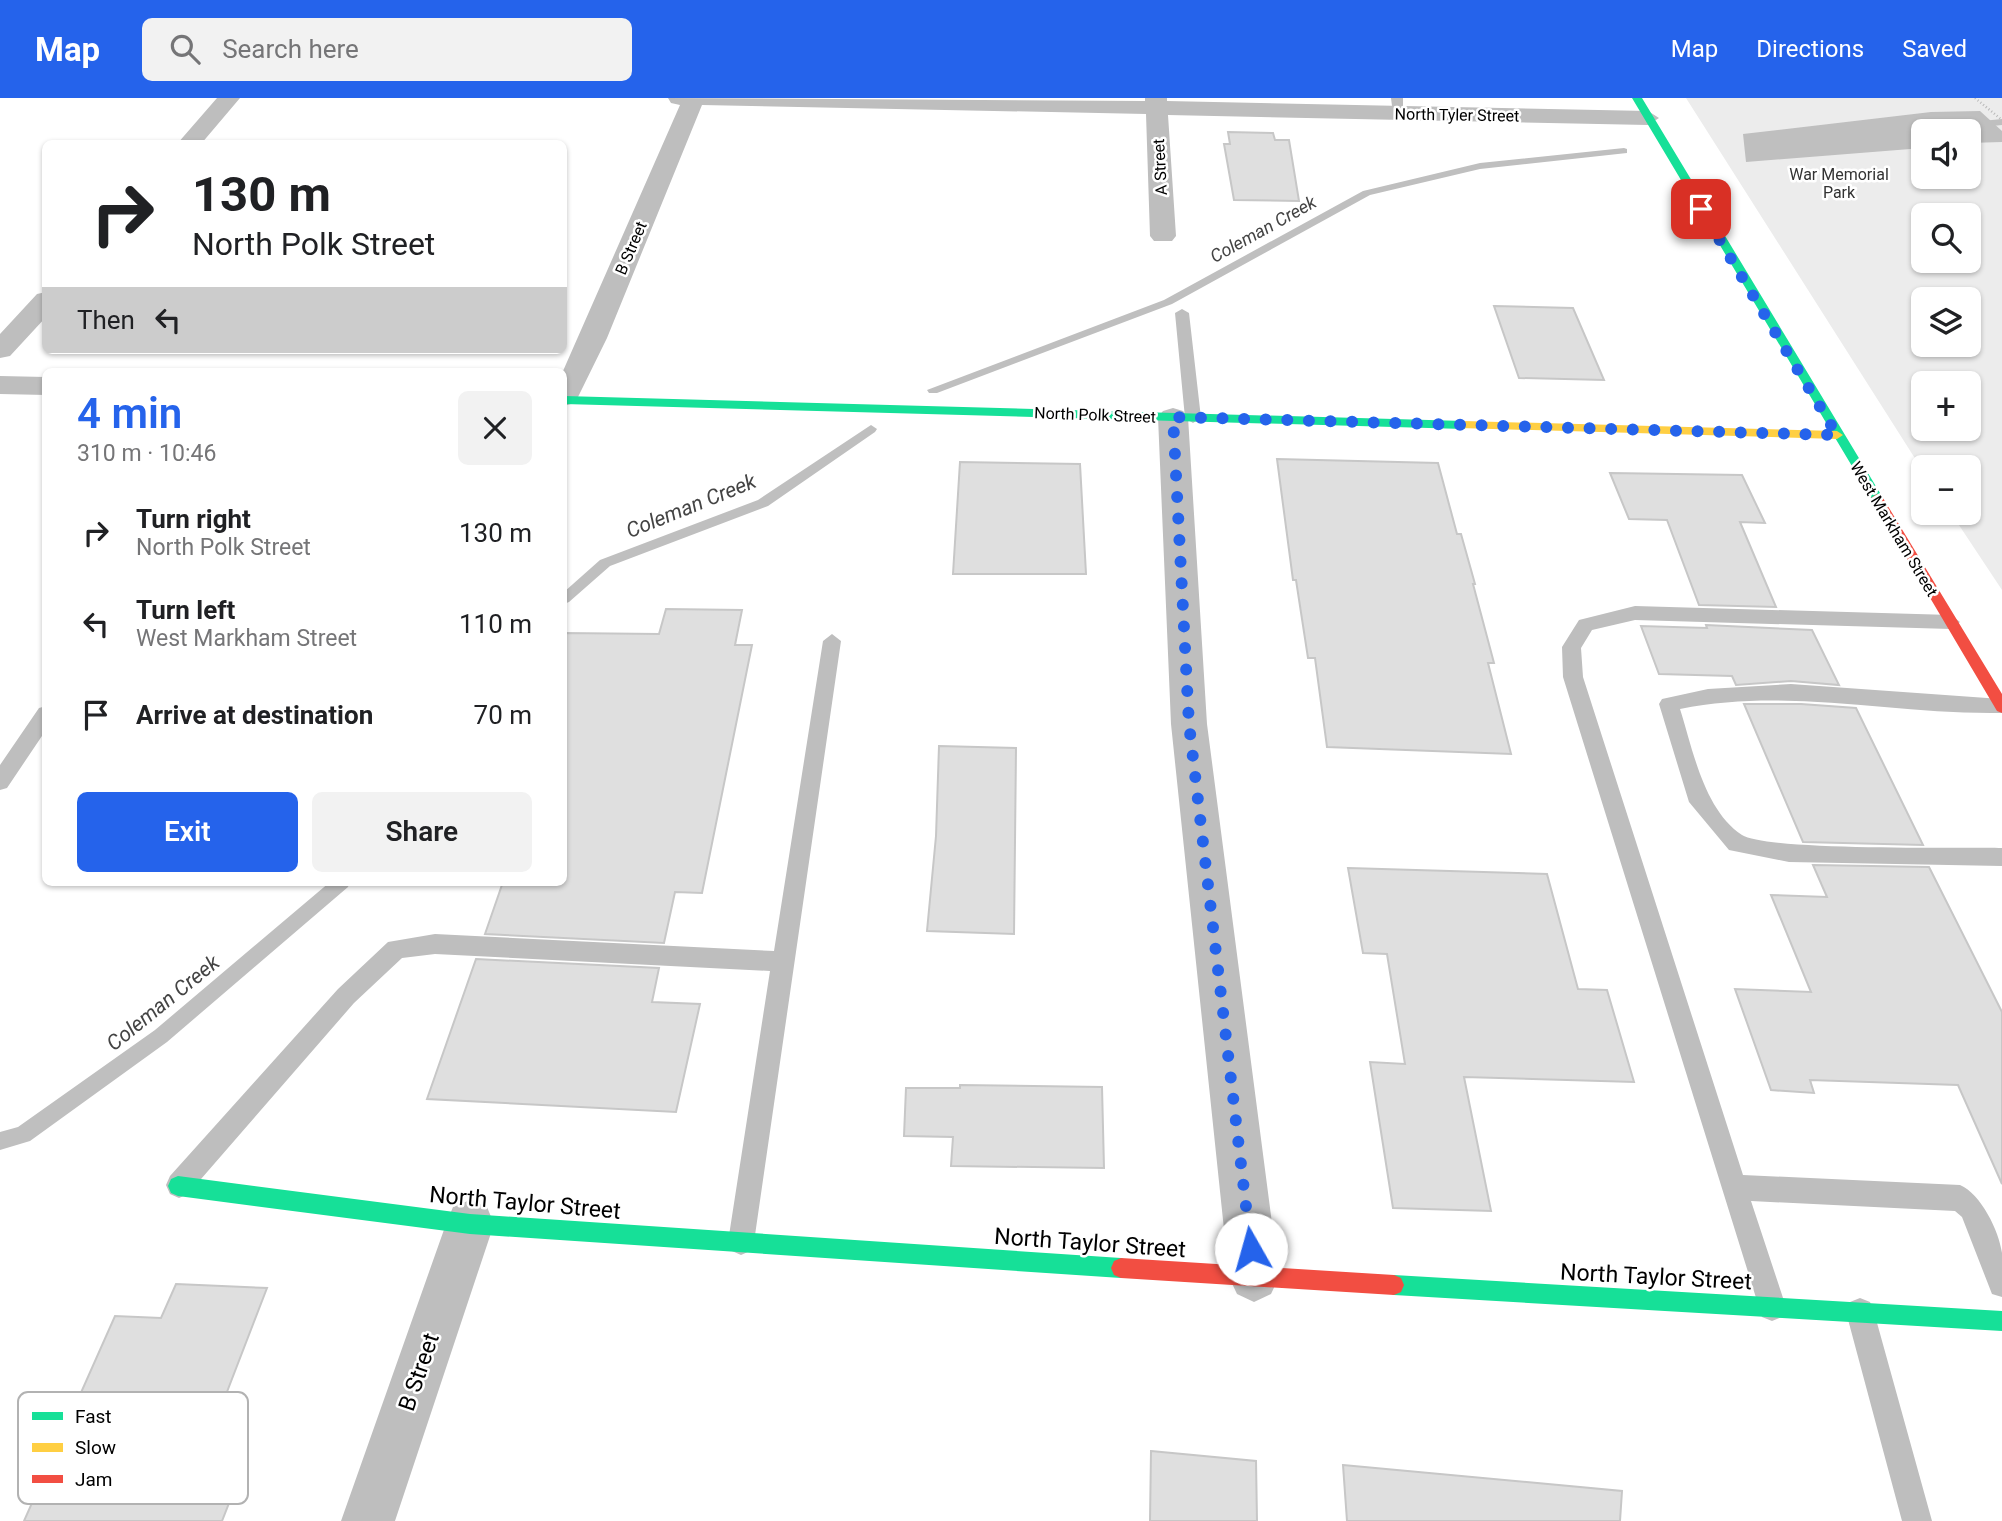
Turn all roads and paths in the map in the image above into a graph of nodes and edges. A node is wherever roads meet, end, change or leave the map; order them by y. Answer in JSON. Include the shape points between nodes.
{"nodes":[{"id":1,"x":229,"y":98,"type":"edge"},
{"id":2,"x":679,"y":98,"type":"edge"},
{"id":3,"x":694,"y":98,"type":"edge"},
{"id":4,"x":1637,"y":98,"type":"edge"},
{"id":5,"x":1977,"y":99,"type":"edge"},
{"id":6,"x":923,"y":101,"type":"edge"},
{"id":7,"x":1156,"y":103,"type":"edge"},
{"id":8,"x":1398,"y":106,"type":"edge"},
{"id":9,"x":1648,"y":118,"type":"junction"},
{"id":10,"x":2002,"y":120,"type":"edge"},
{"id":11,"x":192,"y":140,"type":"edge"},
{"id":12,"x":1163,"y":236,"type":"dead end"},
{"id":13,"x":42,"y":304,"type":"edge"},
{"id":14,"x":1182,"y":313,"type":"dead end"},
{"id":15,"x":0,"y":350,"type":"edge"},
{"id":16,"x":0,"y":385,"type":"edge"},
{"id":17,"x":42,"y":386,"type":"edge"},
{"id":18,"x":567,"y":393,"type":"edge"},
{"id":19,"x":567,"y":399,"type":"edge"},
{"id":20,"x":1183,"y":417,"type":"junction"},
{"id":21,"x":1837,"y":435,"type":"junction"},
{"id":22,"x":1951,"y":622,"type":"junction"},
{"id":23,"x":832,"y":641,"type":"dead end"},
{"id":24,"x":2002,"y":706,"type":"edge"},
{"id":25,"x":42,"y":719,"type":"edge"},
{"id":26,"x":0,"y":782,"type":"edge"},
{"id":27,"x":2002,"y":857,"type":"edge"},
{"id":28,"x":784,"y":962,"type":"junction"},
{"id":29,"x":178,"y":1186,"type":"joint"},
{"id":30,"x":1734,"y":1186,"type":"junction"},
{"id":31,"x":470,"y":1224,"type":"junction"},
{"id":32,"x":741,"y":1242,"type":"junction"},
{"id":33,"x":1254,"y":1277,"type":"junction"},
{"id":34,"x":2002,"y":1284,"type":"edge"},
{"id":35,"x":1772,"y":1307,"type":"junction"},
{"id":36,"x":1860,"y":1312,"type":"junction"},
{"id":37,"x":2002,"y":1321,"type":"edge"},
{"id":38,"x":368,"y":1521,"type":"edge"},
{"id":39,"x":1917,"y":1521,"type":"edge"}],
"edges":[{"from":1,"to":11,"type":"street"},
{"from":2,"to":3,"type":"street","name":"North Tyler Street"},
{"from":3,"to":6,"type":"street","name":"North Tyler Street"},
{"from":3,"to":18,"type":"street","name":"B Street"},
{"from":4,"to":9,"type":"street","name":"West Markham Street"},
{"from":5,"to":10,"type":"path"},
{"from":6,"to":7,"type":"street","name":"North Tyler Street"},
{"from":7,"to":8,"type":"street","name":"North Tyler Street"},
{"from":7,"to":12,"type":"street","name":"A Street"},
{"from":8,"to":9,"type":"street","name":"North Tyler Street"},
{"from":9,"to":21,"type":"street","name":"West Markham Street"},
{"from":13,"to":15,"type":"street"},
{"from":14,"to":20,"type":"lane"},
{"from":16,"to":17,"type":"street"},
{"from":19,"to":20,"type":"street","name":"North Polk Street"},
{"from":20,"to":21,"type":"street","name":"North Polk Street"},
{"from":20,"to":33,"type":"street","via":[[1189,724]]},
{"from":21,"to":22,"type":"street","name":"West Markham Street"},
{"from":22,"to":24,"type":"street","name":"West Markham Street"},
{"from":22,"to":30,"type":"lane","via":[[1635,613],[1586,625],[1571,647],[1573,677]]},
{"from":23,"to":28,"type":"lane"},
{"from":24,"to":27,"type":"lane","via":[[1793,693],[1703,694],[1669,704],[1699,802],[1737,844],[1789,853]]},
{"from":25,"to":26,"type":"lane"},
{"from":28,"to":29,"type":"lane","via":[[435,944],[396,949],[346,996]]},
{"from":28,"to":32,"type":"lane"},
{"from":29,"to":31,"type":"street","name":"North Taylor Street"},
{"from":30,"to":34,"type":"lane","via":[[1960,1198],[1970,1208]]},
{"from":30,"to":35,"type":"lane"},
{"from":31,"to":32,"type":"street","name":"North Taylor Street"},
{"from":31,"to":38,"type":"street","name":"B Street"},
{"from":32,"to":33,"type":"street","name":"North Taylor Street"},
{"from":33,"to":35,"type":"street","name":"North Taylor Street"},
{"from":35,"to":36,"type":"street","name":"North Taylor Street"},
{"from":36,"to":37,"type":"street","name":"North Taylor Street"},
{"from":36,"to":39,"type":"lane"}]}
